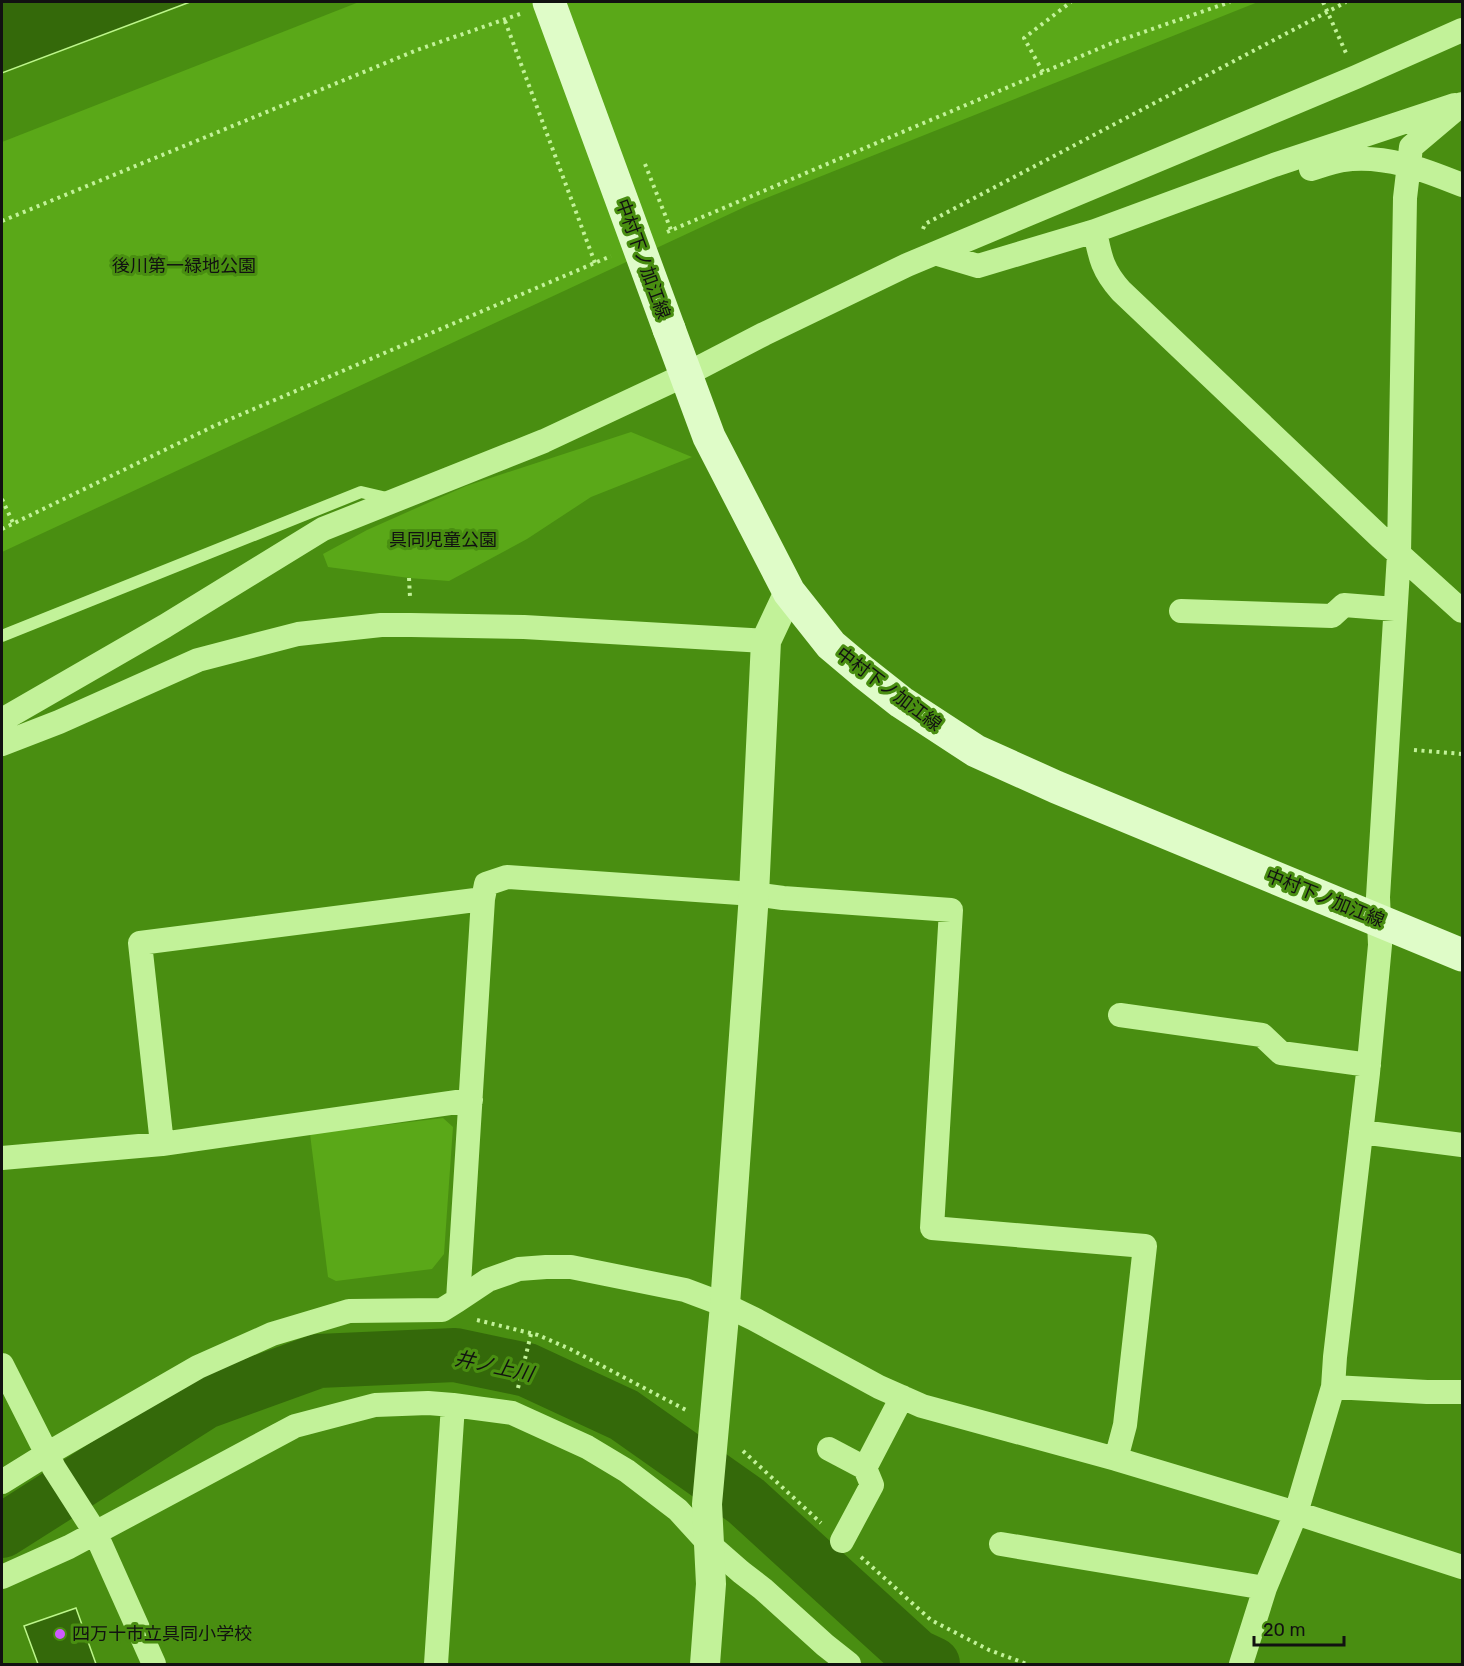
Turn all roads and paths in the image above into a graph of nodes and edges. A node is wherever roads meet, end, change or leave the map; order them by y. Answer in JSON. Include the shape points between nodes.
{"nodes":[{"id":1,"x":1071,"y":2,"type":"edge"},
{"id":2,"x":1323,"y":2,"type":"edge"},
{"id":3,"x":1346,"y":2,"type":"edge"},
{"id":4,"x":536,"y":7,"type":"edge"},
{"id":5,"x":1328,"y":11,"type":"junction"},
{"id":6,"x":505,"y":21,"type":"junction"},
{"id":7,"x":1462,"y":30,"type":"edge"},
{"id":8,"x":1043,"y":72,"type":"dead end"},
{"id":9,"x":1356,"y":78,"type":"junction"},
{"id":10,"x":1462,"y":103,"type":"edge"},
{"id":11,"x":1274,"y":165,"type":"junction"},
{"id":12,"x":1409,"y":165,"type":"junction"},
{"id":13,"x":1462,"y":185,"type":"edge"},
{"id":14,"x":2,"y":221,"type":"edge"},
{"id":15,"x":1095,"y":231,"type":"junction"},
{"id":16,"x":938,"y":254,"type":"junction"},
{"id":17,"x":595,"y":263,"type":"dead end"},
{"id":18,"x":907,"y":266,"type":"junction"},
{"id":19,"x":685,"y":375,"type":"junction"},
{"id":20,"x":2,"y":499,"type":"edge"},
{"id":21,"x":395,"y":500,"type":"junction"},
{"id":22,"x":13,"y":524,"type":"dead end"},
{"id":23,"x":1399,"y":554,"type":"junction"},
{"id":24,"x":789,"y":592,"type":"junction"},
{"id":25,"x":1395,"y":609,"type":"junction"},
{"id":26,"x":1181,"y":611,"type":"dead end"},
{"id":27,"x":1462,"y":611,"type":"edge"},
{"id":28,"x":2,"y":636,"type":"edge"},
{"id":29,"x":766,"y":641,"type":"junction"},
{"id":30,"x":2,"y":720,"type":"edge"},
{"id":31,"x":2,"y":744,"type":"edge"},
{"id":32,"x":1387,"y":748,"type":"junction"},
{"id":33,"x":1462,"y":754,"type":"edge"},
{"id":34,"x":754,"y":894,"type":"junction"},
{"id":35,"x":483,"y":899,"type":"junction"},
{"id":36,"x":1380,"y":921,"type":"junction"},
{"id":37,"x":1462,"y":955,"type":"edge"},
{"id":38,"x":1120,"y":1015,"type":"dead end"},
{"id":39,"x":1369,"y":1065,"type":"junction"},
{"id":40,"x":471,"y":1100,"type":"junction"},
{"id":41,"x":1361,"y":1132,"type":"junction"},
{"id":42,"x":162,"y":1144,"type":"junction"},
{"id":43,"x":1462,"y":1144,"type":"edge"},
{"id":44,"x":2,"y":1158,"type":"edge"},
{"id":45,"x":458,"y":1300,"type":"junction"},
{"id":46,"x":724,"y":1305,"type":"junction"},
{"id":47,"x":531,"y":1334,"type":"junction"},
{"id":48,"x":2,"y":1365,"type":"edge"},
{"id":49,"x":1333,"y":1388,"type":"junction"},
{"id":50,"x":1462,"y":1392,"type":"edge"},
{"id":51,"x":902,"y":1397,"type":"junction"},
{"id":52,"x":453,"y":1405,"type":"junction"},
{"id":53,"x":512,"y":1413,"type":"junction"},
{"id":54,"x":691,"y":1414,"type":"dead end"},
{"id":55,"x":725,"y":1441,"type":"junction"},
{"id":56,"x":829,"y":1449,"type":"dead end"},
{"id":57,"x":1116,"y":1459,"type":"junction"},
{"id":58,"x":51,"y":1461,"type":"junction"},
{"id":59,"x":865,"y":1468,"type":"junction"},
{"id":60,"x":2,"y":1482,"type":"edge"},
{"id":61,"x":1296,"y":1513,"type":"junction"},
{"id":62,"x":91,"y":1527,"type":"junction"},
{"id":63,"x":842,"y":1541,"type":"junction"},
{"id":64,"x":709,"y":1544,"type":"junction"},
{"id":65,"x":1001,"y":1544,"type":"dead end"},
{"id":66,"x":1462,"y":1567,"type":"edge"},
{"id":67,"x":2,"y":1577,"type":"edge"},
{"id":68,"x":1265,"y":1588,"type":"junction"},
{"id":69,"x":154,"y":1665,"type":"edge"},
{"id":70,"x":436,"y":1665,"type":"edge"},
{"id":71,"x":705,"y":1665,"type":"edge"},
{"id":72,"x":849,"y":1665,"type":"edge"},
{"id":73,"x":1027,"y":1665,"type":"edge"},
{"id":74,"x":1241,"y":1665,"type":"edge"}],
"edges":[{"from":1,"to":8,"type":"path","via":[[1024,38]]},
{"from":2,"to":5,"type":"path"},
{"from":3,"to":5,"type":"path"},
{"from":4,"to":6,"type":"path"},
{"from":4,"to":19,"type":"main road","name":"中村下ノ加江線","bridge":true},
{"from":5,"to":9,"type":"path"},
{"from":5,"to":18,"type":"path","via":[[925,224]]},
{"from":6,"to":14,"type":"path","via":[[417,50]]},
{"from":6,"to":17,"type":"path"},
{"from":7,"to":9,"type":"street"},
{"from":9,"to":16,"type":"street"},
{"from":10,"to":11,"type":"street"},
{"from":10,"to":12,"type":"street","via":[[1412,147]]},
{"from":11,"to":12,"type":"street","via":[[1296,172],[1344,160]]},
{"from":11,"to":15,"type":"street"},
{"from":12,"to":13,"type":"street"},
{"from":12,"to":23,"type":"street","via":[[1405,198]]},
{"from":15,"to":16,"type":"street","via":[[978,266]]},
{"from":15,"to":23,"type":"street","via":[[1100,259],[1108,277],[1121,291]]},
{"from":16,"to":18,"type":"street"},
{"from":18,"to":19,"type":"street"},
{"from":19,"to":21,"type":"street","via":[[544,441]]},
{"from":19,"to":24,"type":"main road","name":"中村下ノ加江線","via":[[709,437]]},
{"from":20,"to":22,"type":"path"},
{"from":21,"to":28,"type":"lane","via":[[361,492]]},
{"from":21,"to":30,"type":"street","via":[[323,529]]},
{"from":23,"to":25,"type":"street"},
{"from":23,"to":27,"type":"street"},
{"from":24,"to":29,"type":"street"},
{"from":24,"to":36,"type":"main road","name":"中村下ノ加江線","via":[[831,645],[901,702],[976,751]]},
{"from":25,"to":26,"type":"street","via":[[1344,605],[1332,616]]},
{"from":25,"to":32,"type":"street"},
{"from":29,"to":31,"type":"street","via":[[422,625],[298,634],[198,660]]},
{"from":29,"to":34,"type":"street"},
{"from":32,"to":33,"type":"path"},
{"from":32,"to":36,"type":"street"},
{"from":34,"to":35,"type":"street","via":[[507,877],[486,884]]},
{"from":34,"to":46,"type":"street"},
{"from":34,"to":57,"type":"street","via":[[951,910],[932,1228],[1145,1246],[1125,1425]]},
{"from":35,"to":40,"type":"street"},
{"from":35,"to":42,"type":"street","via":[[140,942]]},
{"from":36,"to":37,"type":"main road","name":"中村下ノ加江線"},
{"from":36,"to":39,"type":"street"},
{"from":38,"to":39,"type":"street","via":[[1262,1035],[1281,1053]]},
{"from":39,"to":41,"type":"street"},
{"from":40,"to":42,"type":"street"},
{"from":40,"to":45,"type":"street"},
{"from":41,"to":43,"type":"street"},
{"from":41,"to":49,"type":"street"},
{"from":42,"to":44,"type":"street"},
{"from":45,"to":46,"type":"street","via":[[488,1280],[519,1269],[571,1267],[685,1290]]},
{"from":45,"to":47,"type":"path","via":[[471,1319]]},
{"from":45,"to":58,"type":"street","via":[[442,1311],[349,1311],[272,1334],[198,1367]]},
{"from":46,"to":51,"type":"street"},
{"from":46,"to":55,"type":"street"},
{"from":47,"to":53,"type":"path"},
{"from":47,"to":54,"type":"path","via":[[570,1348]]},
{"from":48,"to":58,"type":"street"},
{"from":49,"to":50,"type":"street"},
{"from":49,"to":61,"type":"street"},
{"from":51,"to":57,"type":"street","via":[[922,1406]]},
{"from":51,"to":59,"type":"street"},
{"from":52,"to":53,"type":"street"},
{"from":52,"to":62,"type":"street","via":[[375,1405],[295,1426]]},
{"from":52,"to":70,"type":"street"},
{"from":53,"to":64,"type":"street","via":[[627,1471],[678,1510]]},
{"from":55,"to":63,"type":"path"},
{"from":55,"to":64,"type":"street","via":[[707,1504]]},
{"from":56,"to":59,"type":"street"},
{"from":57,"to":61,"type":"street"},
{"from":58,"to":60,"type":"street"},
{"from":58,"to":62,"type":"street"},
{"from":59,"to":63,"type":"street","via":[[872,1485]]},
{"from":61,"to":66,"type":"street"},
{"from":61,"to":68,"type":"street"},
{"from":62,"to":67,"type":"street","via":[[69,1547]]},
{"from":62,"to":69,"type":"street"},
{"from":63,"to":73,"type":"path","via":[[931,1620]]},
{"from":64,"to":71,"type":"street","via":[[711,1584]]},
{"from":64,"to":72,"type":"street"},
{"from":65,"to":68,"type":"street"},
{"from":68,"to":74,"type":"street"}]}
